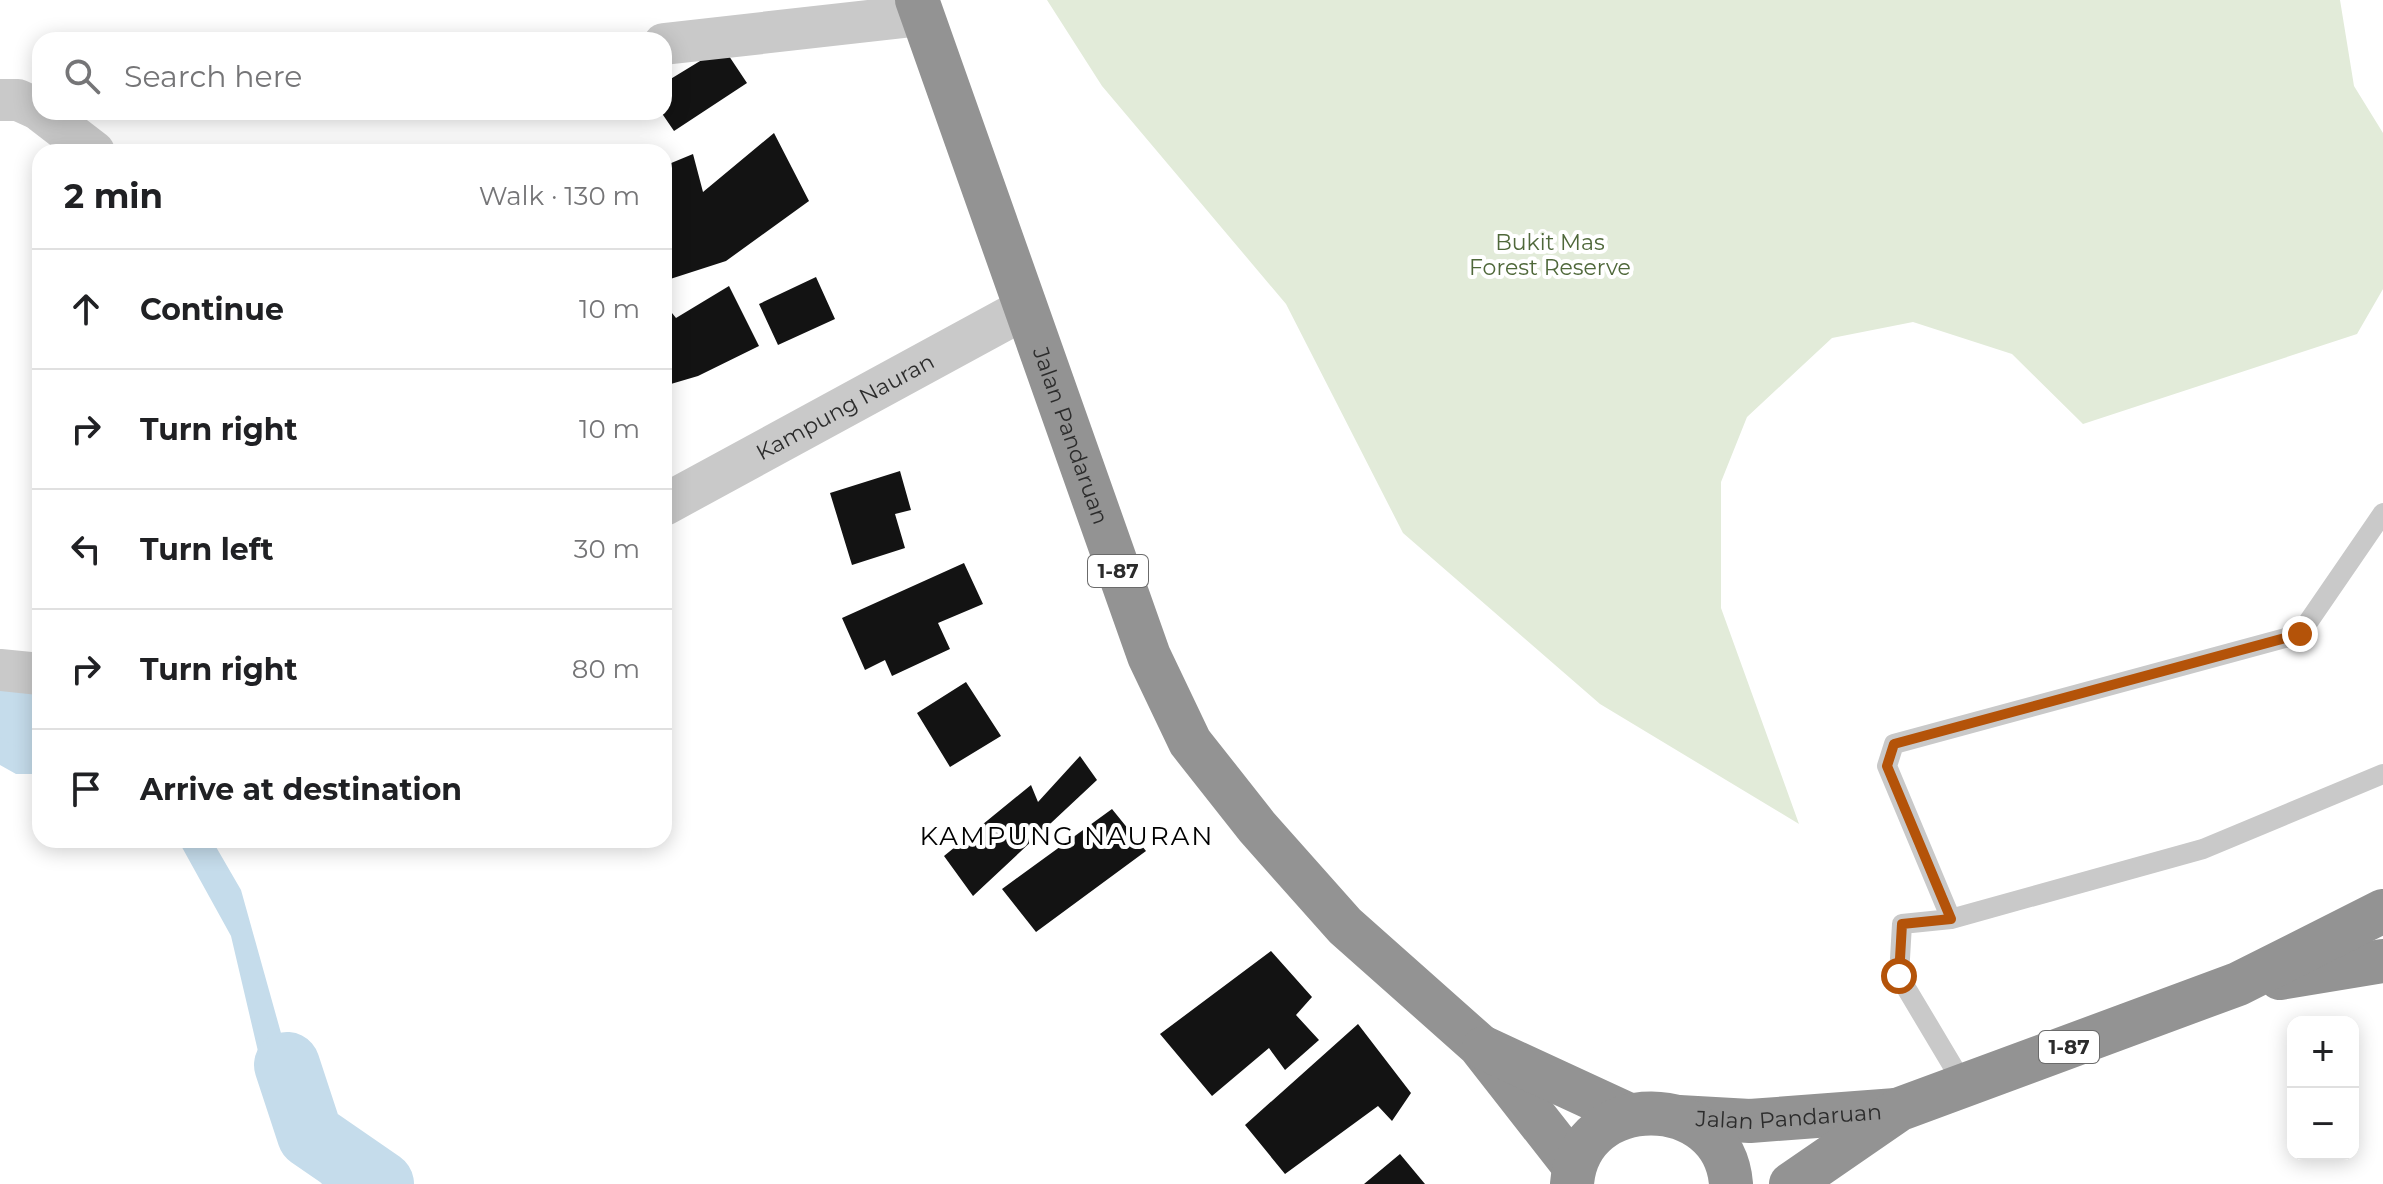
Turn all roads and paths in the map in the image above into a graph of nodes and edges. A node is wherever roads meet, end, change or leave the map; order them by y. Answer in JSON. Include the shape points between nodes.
{"nodes":[{"id":1,"x":920,"y":8,"type":"edge"},
{"id":2,"x":672,"y":43,"type":"edge"},
{"id":3,"x":0,"y":100,"type":"edge"},
{"id":4,"x":32,"y":107,"type":"edge"},
{"id":5,"x":53,"y":120,"type":"edge"},
{"id":6,"x":84,"y":144,"type":"edge"},
{"id":7,"x":1026,"y":308,"type":"junction"},
{"id":8,"x":672,"y":501,"type":"edge"},
{"id":9,"x":2383,"y":513,"type":"edge"},
{"id":10,"x":0,"y":670,"type":"edge"},
{"id":11,"x":32,"y":673,"type":"edge"},
{"id":12,"x":2383,"y":774,"type":"edge"},
{"id":13,"x":2383,"y":911,"type":"edge"},
{"id":14,"x":1951,"y":919,"type":"junction"},
{"id":15,"x":2383,"y":961,"type":"edge"},
{"id":16,"x":2238,"y":984,"type":"junction"},
{"id":17,"x":1479,"y":1045,"type":"junction"},
{"id":18,"x":1964,"y":1085,"type":"junction"},
{"id":19,"x":1900,"y":1109,"type":"junction"},
{"id":20,"x":1629,"y":1115,"type":"junction"},
{"id":21,"x":1679,"y":1117,"type":"junction"},
{"id":22,"x":1572,"y":1175,"type":"edge"},
{"id":23,"x":1731,"y":1184,"type":"edge"},
{"id":24,"x":1791,"y":1184,"type":"edge"}],
"edges":[{"from":1,"to":2,"type":"street"},
{"from":1,"to":7,"type":"highway","name":"Jalan Pandaruan","number":"1-87"},
{"from":3,"to":4,"type":"street"},
{"from":5,"to":6,"type":"street"},
{"from":7,"to":8,"type":"street","name":"Kampung Nauran"},
{"from":7,"to":17,"type":"highway","name":"Jalan Pandaruan","number":"1-87","via":[[1149,656],[1190,742],[1345,926]]},
{"from":9,"to":14,"type":"lane","via":[[2300,634],[1894,744],[1887,766]]},
{"from":10,"to":11,"type":"street"},
{"from":12,"to":14,"type":"lane","via":[[2203,849]]},
{"from":13,"to":16,"type":"highway","name":"Jalan Pandaruan","number":"1-87"},
{"from":14,"to":18,"type":"lane","via":[[1902,924],[1899,976]]},
{"from":15,"to":16,"type":"highway","name":"Jalan Pandaruan","number":"1-87"},
{"from":16,"to":18,"type":"highway","name":"Jalan Pandaruan","number":"1-87"},
{"from":17,"to":20,"type":"highway","name":"Jalan Pandaruan","number":"1-87"},
{"from":17,"to":22,"type":"highway","name":"Jalan Pandaruan","number":"1-87"},
{"from":18,"to":19,"type":"highway","name":"Jalan Pandaruan","number":"1-87"},
{"from":19,"to":21,"type":"highway","name":"Jalan Pandaruan","number":"1-87","via":[[1750,1121]]},
{"from":19,"to":24,"type":"highway","name":"Jalan Pandaruan","number":"1-87"},
{"from":20,"to":21,"type":"highway","name":"Jalan Pandaruan"},
{"from":20,"to":22,"type":"highway","via":[[1605,1125],[1586,1143]]},
{"from":21,"to":23,"type":"highway","via":[[1703,1130],[1720,1151]]}]}
